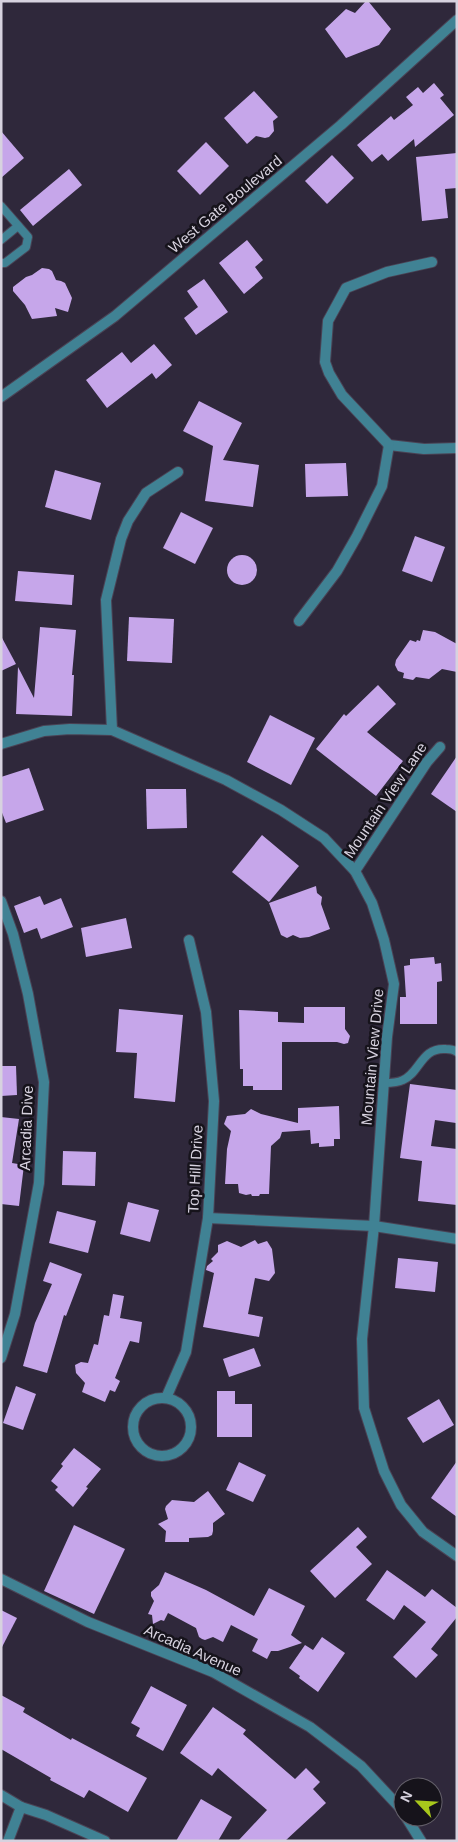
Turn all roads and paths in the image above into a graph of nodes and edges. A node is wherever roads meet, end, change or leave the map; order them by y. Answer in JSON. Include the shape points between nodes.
{"nodes":[{"id":1,"x":457,"y":20,"type":"edge"},
{"id":2,"x":1,"y":206,"type":"edge"},
{"id":3,"x":18,"y":226,"type":"junction"},
{"id":4,"x":1,"y":240,"type":"edge"},
{"id":5,"x":432,"y":262,"type":"dead end"},
{"id":6,"x":1,"y":264,"type":"edge"},
{"id":7,"x":1,"y":397,"type":"edge"},
{"id":8,"x":389,"y":445,"type":"junction"},
{"id":9,"x":457,"y":448,"type":"edge"},
{"id":10,"x":178,"y":472,"type":"dead end"},
{"id":11,"x":299,"y":621,"type":"dead end"},
{"id":12,"x":112,"y":730,"type":"junction"},
{"id":13,"x":1,"y":744,"type":"edge"},
{"id":14,"x":440,"y":746,"type":"dead end"},
{"id":15,"x":355,"y":871,"type":"junction"},
{"id":16,"x":1,"y":901,"type":"edge"},
{"id":17,"x":190,"y":940,"type":"dead end"},
{"id":18,"x":457,"y":1052,"type":"edge"},
{"id":19,"x":384,"y":1083,"type":"junction"},
{"id":20,"x":208,"y":1218,"type":"junction"},
{"id":21,"x":374,"y":1226,"type":"junction"},
{"id":22,"x":457,"y":1239,"type":"edge"},
{"id":23,"x":1,"y":1358,"type":"edge"},
{"id":24,"x":166,"y":1398,"type":"junction"},
{"id":25,"x":457,"y":1556,"type":"edge"},
{"id":26,"x":1,"y":1579,"type":"edge"},
{"id":27,"x":1,"y":1795,"type":"edge"},
{"id":28,"x":393,"y":1800,"type":"edge"},
{"id":29,"x":21,"y":1807,"type":"junction"},
{"id":30,"x":412,"y":1827,"type":"edge"},
{"id":31,"x":8,"y":1841,"type":"edge"},
{"id":32,"x":105,"y":1841,"type":"edge"},
{"id":33,"x":421,"y":1841,"type":"edge"}],
"edges":[{"from":1,"to":7,"type":"street","name":"West Gate Boulevard","via":[[341,125],[115,316]]},
{"from":2,"to":3,"type":"lane"},
{"from":3,"to":4,"type":"lane"},
{"from":3,"to":6,"type":"lane","via":[[28,237],[26,247]]},
{"from":5,"to":8,"type":"street","via":[[387,272],[346,288],[328,321],[325,362],[329,373],[342,395]]},
{"from":8,"to":9,"type":"street"},
{"from":8,"to":11,"type":"street","via":[[382,486],[357,536],[338,571]]},
{"from":10,"to":12,"type":"street","via":[[146,493],[121,539],[106,600]]},
{"from":12,"to":13,"type":"street","name":"Mountain View Drive","via":[[44,731]]},
{"from":12,"to":15,"type":"street","name":"Mountain View Drive","via":[[226,780],[281,810],[324,838]]},
{"from":14,"to":15,"type":"street","name":"Mountain View Lane"},
{"from":15,"to":19,"type":"street","name":"Mountain View Drive","via":[[372,903],[394,984]]},
{"from":16,"to":23,"type":"street","name":"Arcadia Dive","via":[[14,934],[44,1082],[39,1183],[15,1314]]},
{"from":17,"to":20,"type":"street","name":"Top Hill Drive","via":[[206,1012],[214,1101]]},
{"from":18,"to":19,"type":"lane","via":[[440,1048],[427,1055],[405,1080]]},
{"from":19,"to":21,"type":"street","name":"Mountain View Drive"},
{"from":20,"to":21,"type":"street"},
{"from":20,"to":24,"type":"street","name":"Top Hill Drive","via":[[186,1352]]},
{"from":21,"to":22,"type":"street"},
{"from":21,"to":25,"type":"street","name":"Mountain View Drive","via":[[362,1338],[364,1408],[384,1471],[401,1505],[423,1532]]},
{"from":24,"to":24,"type":"street","via":[[147,1401],[139,1408],[133,1422],[138,1445],[155,1456],[164,1457],[182,1449],[191,1433],[191,1423],[183,1406]]},
{"from":26,"to":28,"type":"street","name":"Arcadia Avenue","via":[[88,1622],[213,1672],[310,1727],[361,1766]]},
{"from":27,"to":29,"type":"street"},
{"from":29,"to":31,"type":"street"},
{"from":29,"to":32,"type":"street","via":[[46,1814]]},
{"from":30,"to":33,"type":"street"}]}
